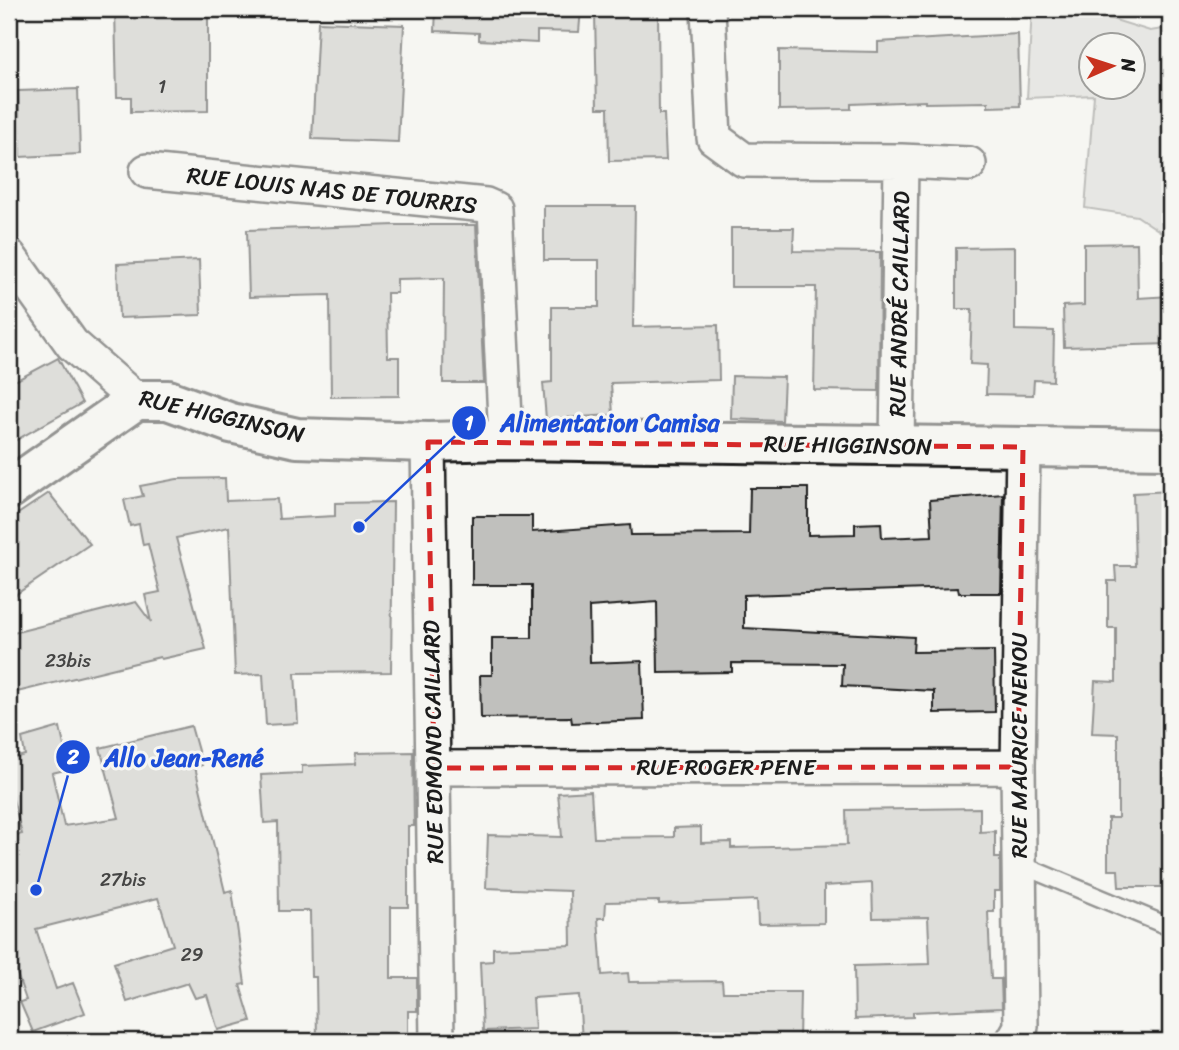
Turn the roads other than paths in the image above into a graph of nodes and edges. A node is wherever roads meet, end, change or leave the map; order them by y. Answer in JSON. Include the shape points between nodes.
{"nodes":[{"id":1,"x":708,"y":9,"type":"edge"},
{"id":2,"x":901,"y":161,"type":"junction"},
{"id":3,"x":969,"y":164,"type":"dead end"},
{"id":4,"x":147,"y":171,"type":"dead end"},
{"id":5,"x":9,"y":256,"type":"edge"},
{"id":6,"x":136,"y":400,"type":"junction"},
{"id":7,"x":506,"y":440,"type":"junction"},
{"id":8,"x":428,"y":442,"type":"junction"},
{"id":9,"x":897,"y":446,"type":"junction"},
{"id":10,"x":1023,"y":447,"type":"junction"},
{"id":11,"x":1170,"y":449,"type":"edge"},
{"id":12,"x":9,"y":489,"type":"edge"},
{"id":13,"x":1018,"y":767,"type":"junction"},
{"id":14,"x":434,"y":768,"type":"junction"},
{"id":15,"x":1019,"y":864,"type":"junction"},
{"id":16,"x":1170,"y":927,"type":"edge"},
{"id":17,"x":437,"y":1041,"type":"edge"},
{"id":18,"x":1013,"y":1041,"type":"edge"}],
"edges":[{"from":1,"to":2,"type":"street","name":"RUE ANDRÉ CAILLARD","via":[[714,138],[744,160]]},
{"from":2,"to":3,"type":"street","name":"RUE ANDRÉ CAILLARD"},
{"from":2,"to":9,"type":"street","name":"RUE ANDRÉ CAILLARD"},
{"from":4,"to":7,"type":"street","name":"RUE LOUIS NAS DE TOURRIS","via":[[495,209]]},
{"from":5,"to":6,"type":"street","name":"RUE HIGGINSON","via":[[72,344]]},
{"from":6,"to":8,"type":"street","name":"RUE HIGGINSON","via":[[168,400],[231,423],[297,438]]},
{"from":6,"to":12,"type":"street"},
{"from":7,"to":8,"type":"street","name":"RUE HIGGINSON"},
{"from":7,"to":9,"type":"street","name":"RUE HIGGINSON"},
{"from":8,"to":14,"type":"street","name":"RUE EDMOND CAILLARD"},
{"from":9,"to":10,"type":"street","name":"RUE HIGGINSON"},
{"from":10,"to":11,"type":"street","name":"RUE HIGGINSON"},
{"from":10,"to":13,"type":"street","name":"RUE MAURICE NENOU"},
{"from":13,"to":14,"type":"street","name":"RUE ROGER PENE"},
{"from":13,"to":15,"type":"street","name":"RUE MAURICE NENOU"},
{"from":14,"to":17,"type":"street","name":"RUE EDMOND CAILLARD"},
{"from":15,"to":16,"type":"lane"},
{"from":15,"to":18,"type":"street","name":"RUE MAURICE NENOU","via":[[1021,1027]]}]}
